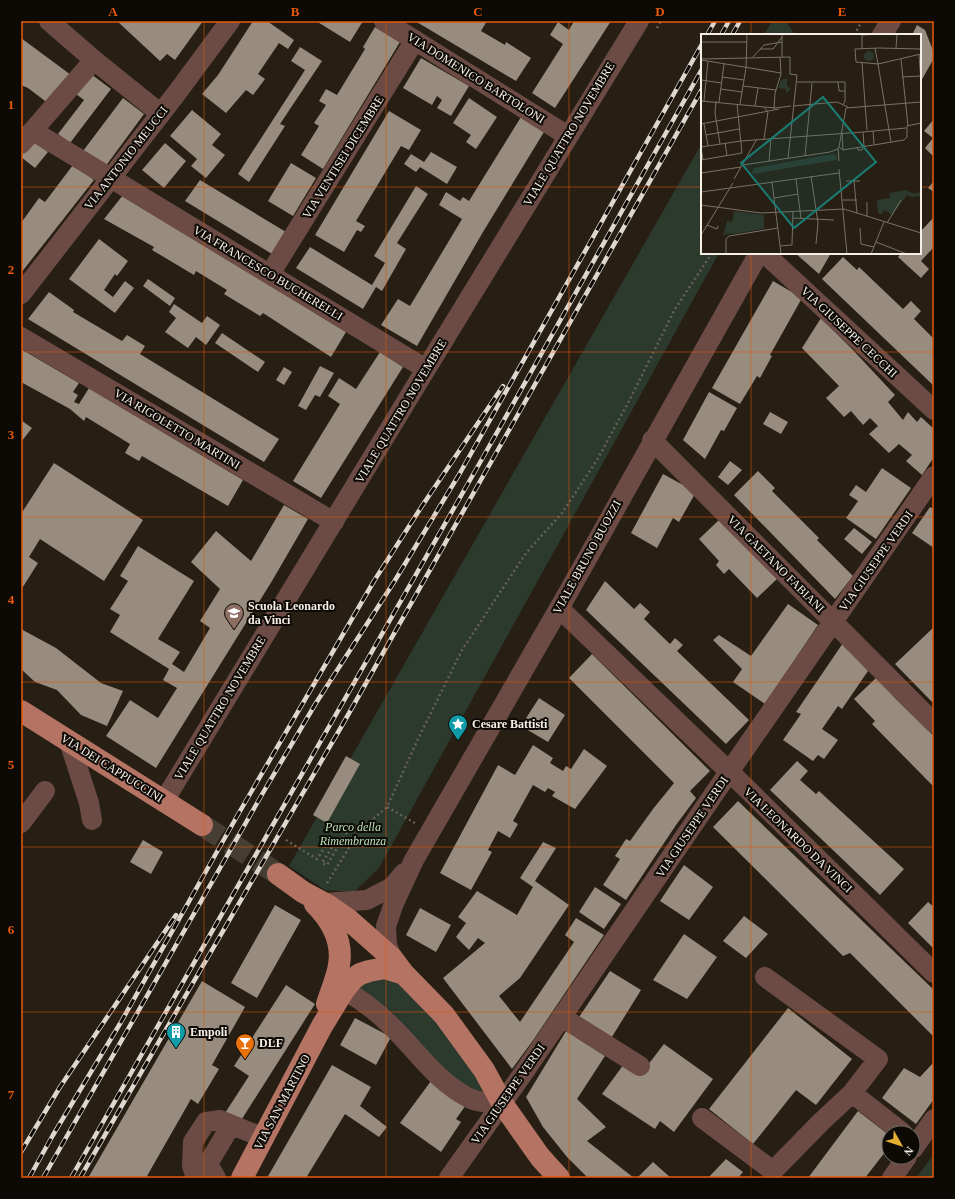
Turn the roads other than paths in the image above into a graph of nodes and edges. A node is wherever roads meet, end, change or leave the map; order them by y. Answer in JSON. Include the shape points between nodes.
{"nodes":[{"id":1,"x":49,"y":21,"type":"edge"},
{"id":2,"x":230,"y":21,"type":"edge"},
{"id":3,"x":384,"y":21,"type":"edge"},
{"id":4,"x":639,"y":21,"type":"edge"},
{"id":5,"x":891,"y":21,"type":"edge"},
{"id":6,"x":883,"y":34,"type":"edge"},
{"id":7,"x":415,"y":40,"type":"junction"},
{"id":8,"x":94,"y":60,"type":"junction"},
{"id":9,"x":161,"y":114,"type":"junction"},
{"id":10,"x":568,"y":136,"type":"junction"},
{"id":11,"x":27,"y":137,"type":"edge"},
{"id":12,"x":111,"y":177,"type":"junction"},
{"id":13,"x":758,"y":254,"type":"edge"},
{"id":14,"x":765,"y":254,"type":"edge"},
{"id":15,"x":270,"y":274,"type":"junction"},
{"id":16,"x":21,"y":294,"type":"edge"},
{"id":17,"x":21,"y":337,"type":"edge"},
{"id":18,"x":426,"y":369,"type":"junction"},
{"id":19,"x":934,"y":410,"type":"edge"},
{"id":20,"x":652,"y":440,"type":"junction"},
{"id":21,"x":934,"y":476,"type":"edge"},
{"id":22,"x":334,"y":522,"type":"junction"},
{"id":23,"x":559,"y":608,"type":"junction"},
{"id":24,"x":834,"y":622,"type":"junction"},
{"id":25,"x":21,"y":711,"type":"edge"},
{"id":26,"x":934,"y":723,"type":"edge"},
{"id":27,"x":69,"y":741,"type":"junction"},
{"id":28,"x":729,"y":772,"type":"junction"},
{"id":29,"x":45,"y":791,"type":"dead end"},
{"id":30,"x":164,"y":801,"type":"junction"},
{"id":31,"x":92,"y":820,"type":"dead end"},
{"id":32,"x":21,"y":823,"type":"edge"},
{"id":33,"x":202,"y":825,"type":"tunnel mouth"},
{"id":34,"x":414,"y":860,"type":"junction"},
{"id":35,"x":278,"y":874,"type":"tunnel mouth"},
{"id":36,"x":302,"y":892,"type":"junction"},
{"id":37,"x":325,"y":894,"type":"junction"},
{"id":38,"x":402,"y":971,"type":"junction"},
{"id":39,"x":934,"y":973,"type":"edge"},
{"id":40,"x":765,"y":977,"type":"dead end"},
{"id":41,"x":344,"y":990,"type":"junction"},
{"id":42,"x":562,"y":1017,"type":"junction"},
{"id":43,"x":322,"y":1026,"type":"junction"},
{"id":44,"x":640,"y":1066,"type":"dead end"},
{"id":45,"x":852,"y":1093,"type":"junction"},
{"id":46,"x":502,"y":1103,"type":"junction"},
{"id":47,"x":702,"y":1118,"type":"dead end"},
{"id":48,"x":934,"y":1119,"type":"edge"},
{"id":49,"x":231,"y":1125,"type":"junction"},
{"id":50,"x":888,"y":1125,"type":"edge"},
{"id":51,"x":921,"y":1133,"type":"edge"},
{"id":52,"x":264,"y":1138,"type":"junction"},
{"id":53,"x":899,"y":1165,"type":"edge"},
{"id":54,"x":196,"y":1178,"type":"edge"},
{"id":55,"x":216,"y":1178,"type":"edge"},
{"id":56,"x":242,"y":1178,"type":"edge"},
{"id":57,"x":449,"y":1178,"type":"edge"},
{"id":58,"x":559,"y":1178,"type":"edge"},
{"id":59,"x":892,"y":1178,"type":"edge"}],
"edges":[{"from":1,"to":8,"type":"street"},
{"from":2,"to":9,"type":"street","name":"VIA ANTONIO MEUCCI"},
{"from":3,"to":7,"type":"street","name":"VIA DOMENICO BARTOLONI"},
{"from":4,"to":10,"type":"street","name":"VIALE QUATTRO NOVEMBRE"},
{"from":5,"to":6,"type":"street"},
{"from":7,"to":10,"type":"street","name":"VIA DOMENICO BARTOLONI"},
{"from":7,"to":15,"type":"street","name":"VIA VENTISEI DICEMBRE"},
{"from":8,"to":9,"type":"street"},
{"from":8,"to":11,"type":"street"},
{"from":9,"to":12,"type":"street","name":"VIA ANTONIO MEUCCI"},
{"from":10,"to":18,"type":"street","name":"VIALE QUATTRO NOVEMBRE"},
{"from":11,"to":12,"type":"street","name":"VIA FRANCESCO BUCHERELLI"},
{"from":12,"to":15,"type":"street","name":"VIA FRANCESCO BUCHERELLI"},
{"from":12,"to":16,"type":"street","name":"VIA ANTONIO MEUCCI"},
{"from":13,"to":20,"type":"street","name":"VIALE BRUNO BUOZZI"},
{"from":14,"to":19,"type":"street","name":"VIA GIUSEPPE CECCHI"},
{"from":15,"to":18,"type":"street","name":"VIA FRANCESCO BUCHERELLI"},
{"from":17,"to":22,"type":"street","name":"VIA RIGOLETTO MARTINI"},
{"from":18,"to":22,"type":"street","name":"VIALE QUATTRO NOVEMBRE"},
{"from":20,"to":23,"type":"street","name":"VIALE BRUNO BUOZZI"},
{"from":20,"to":24,"type":"street","name":"VIA GAETANO FABIANI"},
{"from":21,"to":24,"type":"street","name":"VIA GIUSEPPE VERDI"},
{"from":22,"to":30,"type":"street","name":"VIALE QUATTRO NOVEMBRE"},
{"from":23,"to":28,"type":"street","name":"VIA LEONARDO DA VINCI"},
{"from":23,"to":34,"type":"street","name":"VIALE BRUNO BUOZZI"},
{"from":24,"to":26,"type":"street","name":"VIA GAETANO FABIANI"},
{"from":24,"to":28,"type":"street","name":"VIA GIUSEPPE VERDI"},
{"from":25,"to":27,"type":"main road","name":"VIA DEI CAPPUCCINI"},
{"from":27,"to":30,"type":"main road","name":"VIA DEI CAPPUCCINI"},
{"from":27,"to":31,"type":"street"},
{"from":28,"to":39,"type":"street","name":"VIA LEONARDO DA VINCI"},
{"from":28,"to":42,"type":"street","name":"VIA GIUSEPPE VERDI"},
{"from":29,"to":32,"type":"street"},
{"from":30,"to":33,"type":"main road","name":"VIA DEI CAPPUCCINI"},
{"from":34,"to":37,"type":"street","name":"VIALE BRUNO BUOZZI","via":[[392,887],[367,900]]},
{"from":34,"to":38,"type":"street","name":"VIALE BRUNO BUOZZI","via":[[394,902],[386,926],[387,945]]},
{"from":35,"to":36,"type":"main road"},
{"from":36,"to":37,"type":"main road"},
{"from":36,"to":43,"type":"main road","via":[[325,915],[336,933],[339,948],[339,965]]},
{"from":37,"to":38,"type":"main road"},
{"from":38,"to":41,"type":"main road","via":[[385,968],[369,971],[353,979]]},
{"from":38,"to":46,"type":"main road","via":[[444,1015],[484,1070]]},
{"from":40,"to":45,"type":"street","via":[[878,1059]]},
{"from":41,"to":43,"type":"main road"},
{"from":41,"to":46,"type":"street","via":[[389,1024],[445,1082],[470,1099]]},
{"from":42,"to":44,"type":"street"},
{"from":42,"to":46,"type":"street","name":"VIA GIUSEPPE VERDI"},
{"from":43,"to":52,"type":"main road","name":"VIA SAN MARTINO"},
{"from":45,"to":47,"type":"street","via":[[820,1122],[773,1172]]},
{"from":45,"to":50,"type":"street"},
{"from":46,"to":57,"type":"street","name":"VIA GIUSEPPE VERDI"},
{"from":46,"to":58,"type":"main road","via":[[540,1157]]},
{"from":48,"to":51,"type":"street"},
{"from":49,"to":52,"type":"street"},
{"from":49,"to":54,"type":"street","via":[[220,1120],[206,1122],[193,1142],[192,1166]]},
{"from":49,"to":55,"type":"street","via":[[208,1164]]},
{"from":52,"to":56,"type":"main road","name":"VIA SAN MARTINO"},
{"from":53,"to":59,"type":"street"}]}
